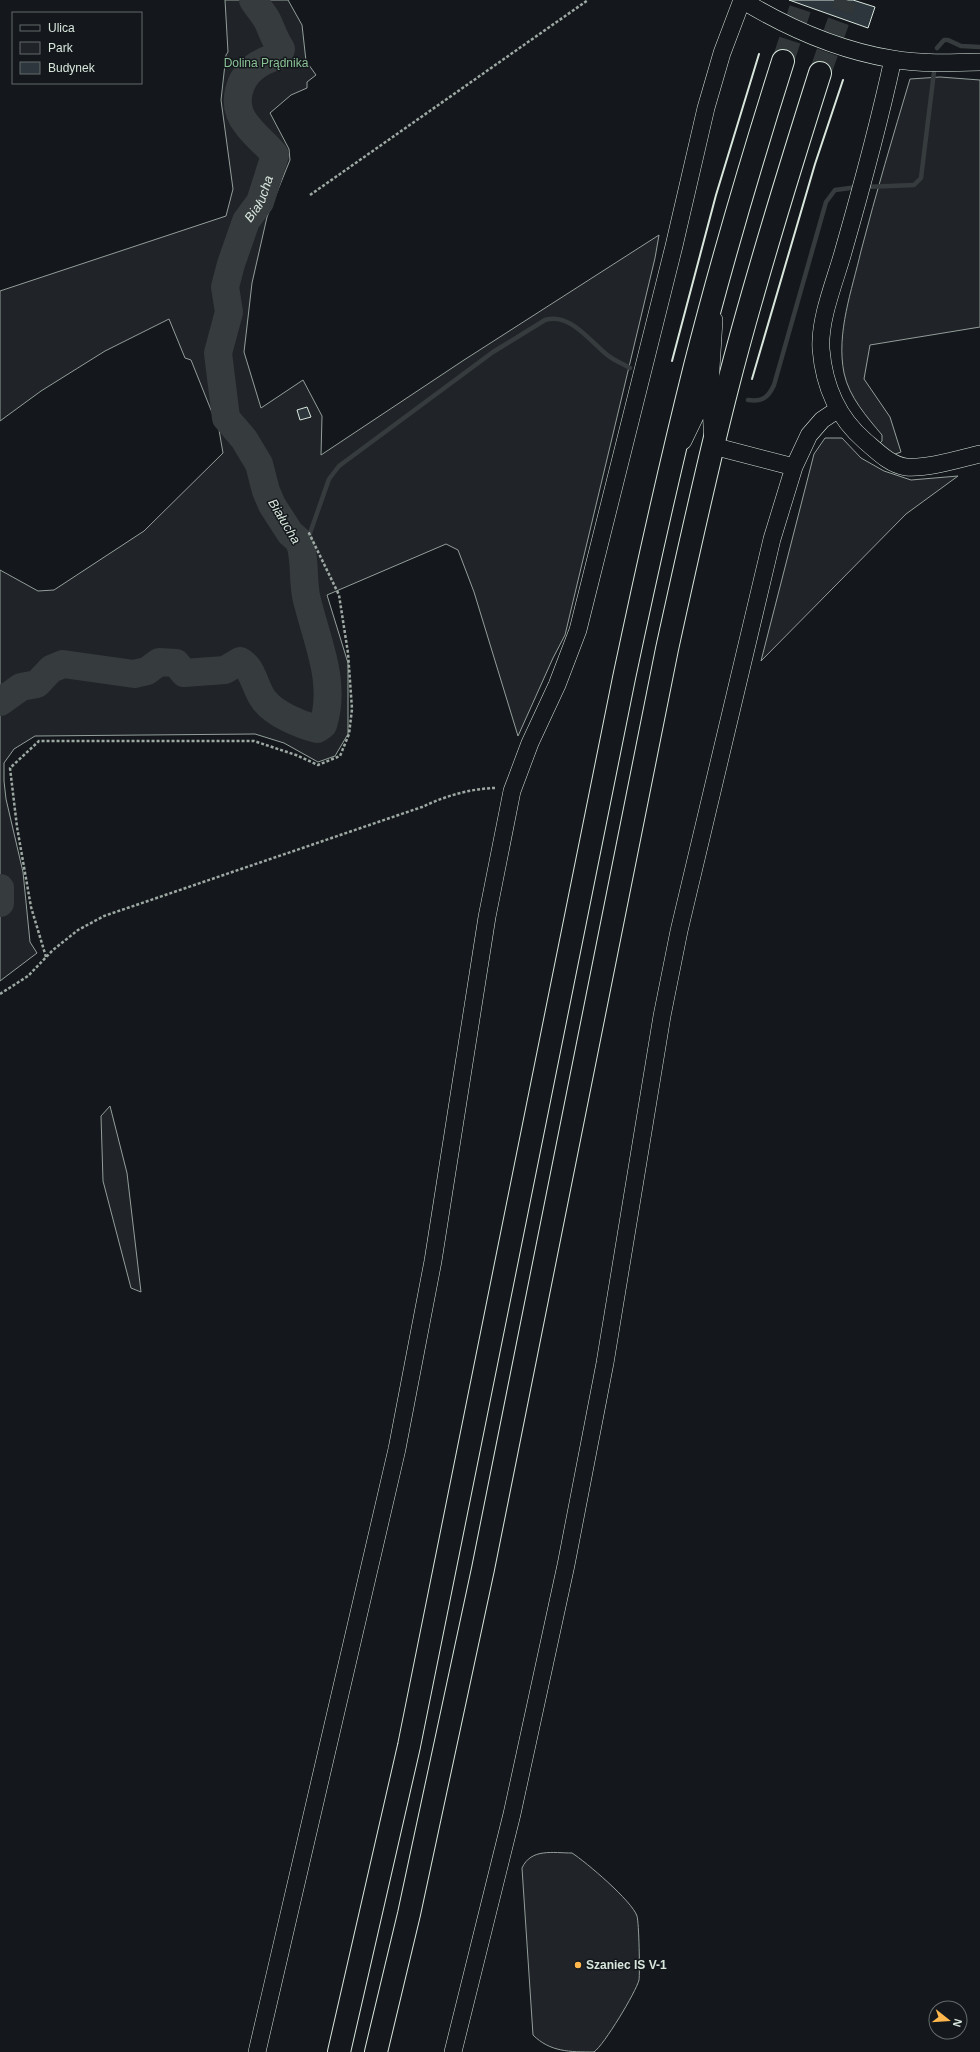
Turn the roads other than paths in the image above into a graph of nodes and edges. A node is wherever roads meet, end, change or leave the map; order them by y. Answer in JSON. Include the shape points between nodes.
{"nodes":[{"id":1,"x":742,"y":0,"type":"edge"},
{"id":2,"x":893,"y":59,"type":"junction"},
{"id":3,"x":783,"y":62,"type":"tunnel mouth"},
{"id":4,"x":980,"y":62,"type":"edge"},
{"id":5,"x":820,"y":73,"type":"tunnel mouth"},
{"id":6,"x":715,"y":292,"type":"junction"},
{"id":7,"x":750,"y":303,"type":"junction"},
{"id":8,"x":710,"y":385,"type":"junction"},
{"id":9,"x":837,"y":410,"type":"junction"},
{"id":10,"x":713,"y":446,"type":"junction"},
{"id":11,"x":980,"y":454,"type":"edge"},
{"id":12,"x":671,"y":466,"type":"junction"},
{"id":13,"x":794,"y":467,"type":"junction"},
{"id":14,"x":257,"y":2052,"type":"edge"},
{"id":15,"x":339,"y":2052,"type":"edge"},
{"id":16,"x":376,"y":2052,"type":"edge"},
{"id":17,"x":453,"y":2052,"type":"edge"}],
"edges":[{"from":1,"to":2,"type":"street","via":[[826,41]]},
{"from":1,"to":14,"type":"street","via":[[706,108],[578,630],[512,791],[487,917],[433,1261],[397,1449]]},
{"from":2,"to":4,"type":"street"},
{"from":2,"to":9,"type":"street","via":[[825,315],[821,349],[828,386]]},
{"from":3,"to":6,"type":"highway"},
{"from":5,"to":7,"type":"highway"},
{"from":6,"to":8,"type":"street"},
{"from":6,"to":12,"type":"highway"},
{"from":7,"to":8,"type":"street"},
{"from":7,"to":10,"type":"highway"},
{"from":8,"to":10,"type":"street"},
{"from":8,"to":12,"type":"street"},
{"from":9,"to":11,"type":"street","via":[[863,439],[880,454],[899,465],[912,467]]},
{"from":9,"to":13,"type":"street","via":[[822,420],[809,435]]},
{"from":10,"to":13,"type":"street"},
{"from":10,"to":16,"type":"highway","via":[[667,649],[483,1569],[409,1914]]},
{"from":12,"to":15,"type":"highway","via":[[624,678],[409,1746]]},
{"from":13,"to":17,"type":"street","via":[[772,539],[679,931],[662,1016],[605,1363],[566,1565],[512,1814]]}]}
